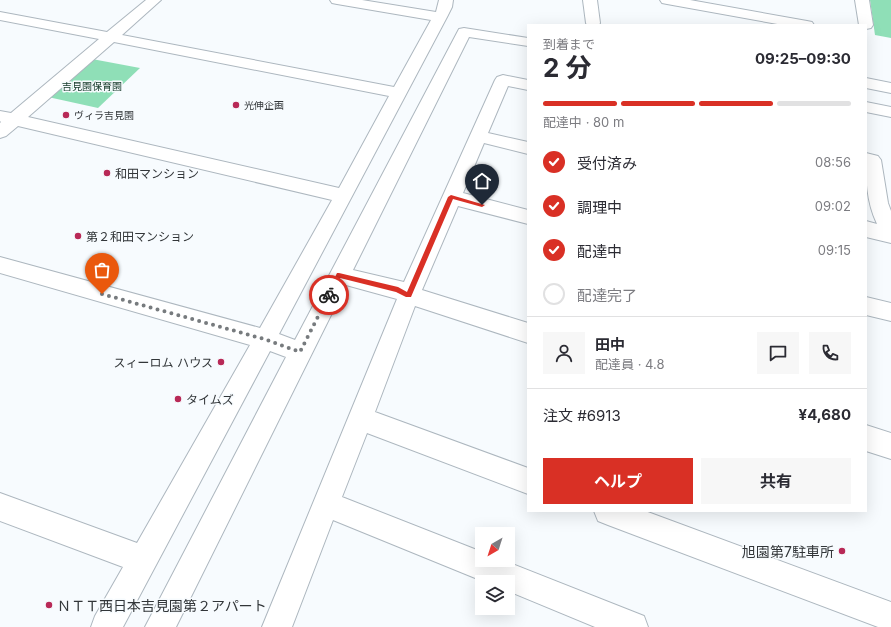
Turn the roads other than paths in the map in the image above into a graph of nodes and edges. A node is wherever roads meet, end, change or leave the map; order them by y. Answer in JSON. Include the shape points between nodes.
{"nodes":[{"id":1,"x":142,"y":0,"type":"edge"},
{"id":2,"x":154,"y":0,"type":"edge"},
{"id":3,"x":337,"y":0,"type":"edge"},
{"id":4,"x":590,"y":0,"type":"edge"},
{"id":5,"x":667,"y":0,"type":"edge"},
{"id":6,"x":862,"y":0,"type":"edge"},
{"id":7,"x":443,"y":8,"type":"edge"},
{"id":8,"x":0,"y":16,"type":"edge"},
{"id":9,"x":594,"y":24,"type":"edge"},
{"id":10,"x":801,"y":24,"type":"edge"},
{"id":11,"x":866,"y":24,"type":"edge"},
{"id":12,"x":105,"y":37,"type":"junction"},
{"id":13,"x":527,"y":42,"type":"edge"},
{"id":14,"x":867,"y":83,"type":"edge"},
{"id":15,"x":527,"y":85,"type":"edge"},
{"id":16,"x":891,"y":88,"type":"edge"},
{"id":17,"x":399,"y":93,"type":"junction"},
{"id":18,"x":867,"y":107,"type":"edge"},
{"id":19,"x":891,"y":112,"type":"edge"},
{"id":20,"x":4,"y":121,"type":"edge"},
{"id":21,"x":478,"y":136,"type":"junction"},
{"id":22,"x":527,"y":148,"type":"edge"},
{"id":23,"x":867,"y":159,"type":"edge"},
{"id":24,"x":344,"y":196,"type":"junction"},
{"id":25,"x":451,"y":197,"type":"junction"},
{"id":26,"x":527,"y":217,"type":"edge"},
{"id":27,"x":890,"y":228,"type":"edge"},
{"id":28,"x":867,"y":229,"type":"edge"},
{"id":29,"x":0,"y":265,"type":"edge"},
{"id":30,"x":339,"y":275,"type":"junction"},
{"id":31,"x":409,"y":295,"type":"junction"},
{"id":32,"x":867,"y":306,"type":"edge"},
{"id":33,"x":891,"y":312,"type":"edge"},
{"id":34,"x":527,"y":333,"type":"edge"},
{"id":35,"x":264,"y":339,"type":"junction"},
{"id":36,"x":300,"y":352,"type":"junction"},
{"id":37,"x":360,"y":418,"type":"junction"},
{"id":38,"x":867,"y":438,"type":"edge"},
{"id":39,"x":891,"y":446,"type":"edge"},
{"id":40,"x":527,"y":481,"type":"edge"},
{"id":41,"x":326,"y":504,"type":"junction"},
{"id":42,"x":0,"y":507,"type":"edge"},
{"id":43,"x":611,"y":512,"type":"edge"},
{"id":44,"x":143,"y":560,"type":"junction"},
{"id":45,"x":891,"y":617,"type":"edge"},
{"id":46,"x":106,"y":627,"type":"edge"},
{"id":47,"x":160,"y":627,"type":"edge"},
{"id":48,"x":277,"y":627,"type":"edge"},
{"id":49,"x":633,"y":627,"type":"edge"}],
"edges":[{"from":1,"to":12,"type":"street"},
{"from":2,"to":12,"type":"street"},
{"from":3,"to":7,"type":"street"},
{"from":4,"to":9,"type":"street"},
{"from":5,"to":10,"type":"street"},
{"from":6,"to":11,"type":"street"},
{"from":7,"to":17,"type":"street"},
{"from":8,"to":12,"type":"street"},
{"from":12,"to":17,"type":"street"},
{"from":12,"to":20,"type":"street"},
{"from":13,"to":30,"type":"street","via":[[464,32]]},
{"from":14,"to":16,"type":"street"},
{"from":15,"to":21,"type":"street","via":[[503,80]]},
{"from":17,"to":24,"type":"street"},
{"from":18,"to":19,"type":"street"},
{"from":20,"to":24,"type":"street"},
{"from":21,"to":22,"type":"street"},
{"from":21,"to":25,"type":"street"},
{"from":23,"to":27,"type":"street","via":[[872,160],[878,203]]},
{"from":24,"to":35,"type":"street"},
{"from":25,"to":26,"type":"street"},
{"from":25,"to":31,"type":"street"},
{"from":27,"to":28,"type":"street"},
{"from":29,"to":35,"type":"street"},
{"from":30,"to":31,"type":"street"},
{"from":30,"to":36,"type":"street"},
{"from":31,"to":34,"type":"street"},
{"from":31,"to":37,"type":"street"},
{"from":32,"to":33,"type":"street"},
{"from":35,"to":36,"type":"street"},
{"from":35,"to":44,"type":"street"},
{"from":36,"to":47,"type":"street"},
{"from":37,"to":40,"type":"street"},
{"from":37,"to":41,"type":"street"},
{"from":38,"to":39,"type":"street"},
{"from":41,"to":48,"type":"street"},
{"from":41,"to":49,"type":"street"},
{"from":42,"to":44,"type":"street"},
{"from":43,"to":45,"type":"street"},
{"from":44,"to":46,"type":"street"}]}
